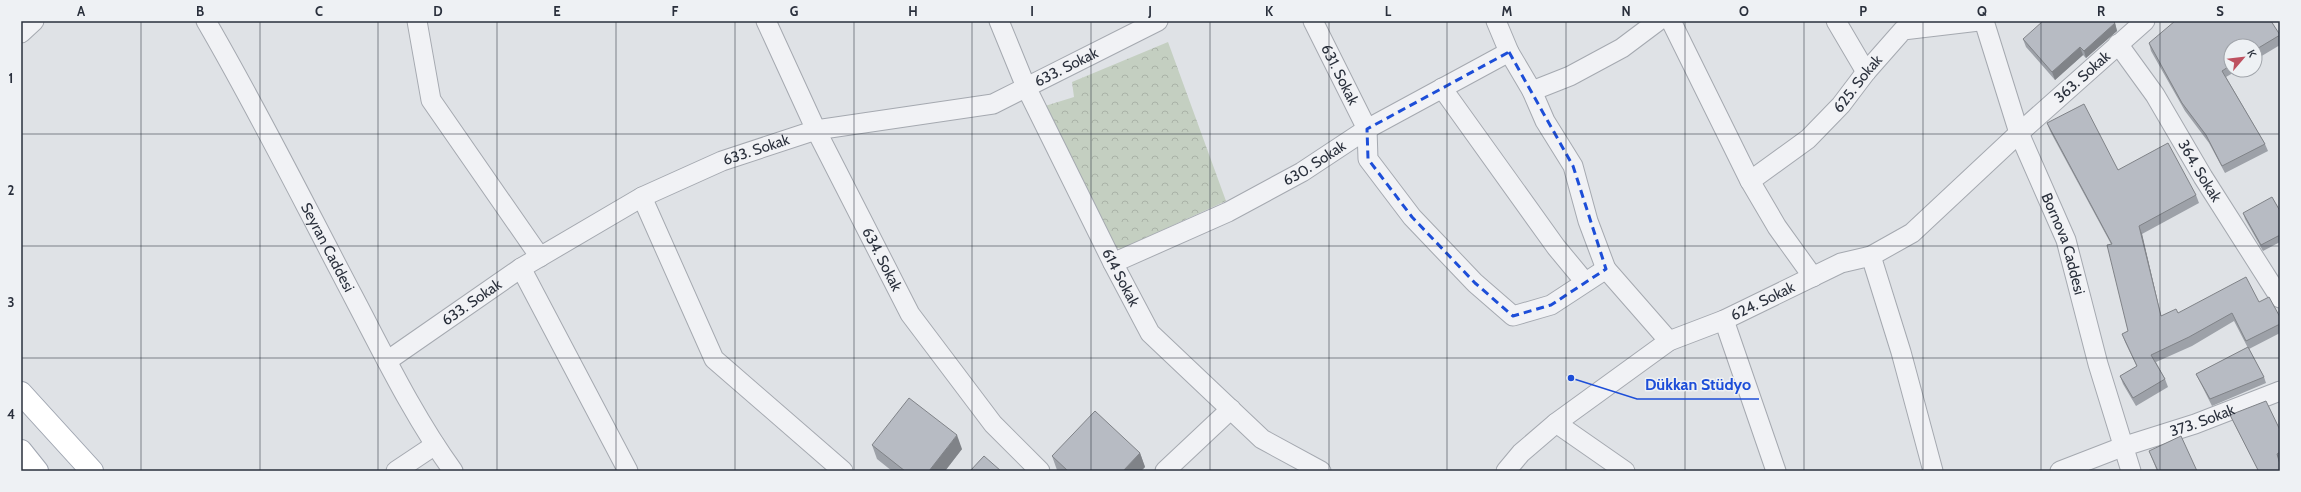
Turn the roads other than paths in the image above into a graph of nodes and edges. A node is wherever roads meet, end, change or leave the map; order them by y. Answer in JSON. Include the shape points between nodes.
{"nodes":[{"id":1,"x":34,"y":21,"type":"edge"},
{"id":2,"x":206,"y":21,"type":"edge"},
{"id":3,"x":417,"y":21,"type":"edge"},
{"id":4,"x":766,"y":21,"type":"edge"},
{"id":5,"x":999,"y":21,"type":"edge"},
{"id":6,"x":1158,"y":21,"type":"edge"},
{"id":7,"x":1313,"y":21,"type":"edge"},
{"id":8,"x":1496,"y":21,"type":"edge"},
{"id":9,"x":1658,"y":21,"type":"edge"},
{"id":10,"x":1671,"y":21,"type":"edge"},
{"id":11,"x":1836,"y":21,"type":"edge"},
{"id":12,"x":1979,"y":21,"type":"edge"},
{"id":13,"x":1984,"y":21,"type":"edge"},
{"id":14,"x":2145,"y":21,"type":"edge"},
{"id":15,"x":21,"y":33,"type":"edge"},
{"id":16,"x":2118,"y":44,"type":"junction"},
{"id":17,"x":1509,"y":52,"type":"junction"},
{"id":18,"x":1866,"y":72,"type":"junction"},
{"id":19,"x":1026,"y":87,"type":"junction"},
{"id":20,"x":1442,"y":88,"type":"junction"},
{"id":21,"x":1532,"y":92,"type":"junction"},
{"id":22,"x":1367,"y":128,"type":"junction"},
{"id":23,"x":816,"y":130,"type":"junction"},
{"id":24,"x":2019,"y":133,"type":"junction"},
{"id":25,"x":1750,"y":181,"type":"junction"},
{"id":26,"x":642,"y":197,"type":"junction"},
{"id":27,"x":1871,"y":256,"type":"junction"},
{"id":28,"x":540,"y":257,"type":"junction"},
{"id":29,"x":1113,"y":263,"type":"junction"},
{"id":30,"x":521,"y":268,"type":"junction"},
{"id":31,"x":1606,"y":269,"type":"junction"},
{"id":32,"x":1813,"y":277,"type":"junction"},
{"id":33,"x":1585,"y":282,"type":"junction"},
{"id":34,"x":2280,"y":298,"type":"edge"},
{"id":35,"x":1724,"y":320,"type":"junction"},
{"id":36,"x":1669,"y":341,"type":"junction"},
{"id":37,"x":387,"y":361,"type":"junction"},
{"id":38,"x":2280,"y":391,"type":"edge"},
{"id":39,"x":21,"y":393,"type":"edge"},
{"id":40,"x":1231,"y":409,"type":"junction"},
{"id":41,"x":1556,"y":423,"type":"junction"},
{"id":42,"x":435,"y":445,"type":"junction"},
{"id":43,"x":2122,"y":447,"type":"junction"},
{"id":44,"x":21,"y":451,"type":"edge"},
{"id":45,"x":837,"y":469,"type":"edge"},
{"id":46,"x":37,"y":471,"type":"edge"},
{"id":47,"x":92,"y":471,"type":"edge"},
{"id":48,"x":396,"y":471,"type":"edge"},
{"id":49,"x":453,"y":471,"type":"edge"},
{"id":50,"x":628,"y":471,"type":"edge"},
{"id":51,"x":1040,"y":471,"type":"edge"},
{"id":52,"x":1166,"y":471,"type":"edge"},
{"id":53,"x":1321,"y":471,"type":"edge"},
{"id":54,"x":1506,"y":471,"type":"edge"},
{"id":55,"x":1625,"y":471,"type":"edge"},
{"id":56,"x":1776,"y":471,"type":"edge"},
{"id":57,"x":1934,"y":471,"type":"edge"},
{"id":58,"x":2060,"y":471,"type":"edge"},
{"id":59,"x":2131,"y":471,"type":"edge"}],
"edges":[{"from":1,"to":15,"type":"street"},
{"from":2,"to":37,"type":"street","name":"Seyran Caddesi","via":[[239,77]]},
{"from":3,"to":28,"type":"street","via":[[431,100]]},
{"from":4,"to":23,"type":"street","name":"634. Sokak"},
{"from":5,"to":19,"type":"street","name":"614 Sokak"},
{"from":6,"to":19,"type":"street","name":"633. Sokak"},
{"from":7,"to":22,"type":"street","name":"631. Sokak"},
{"from":8,"to":17,"type":"street"},
{"from":9,"to":21,"type":"street","via":[[1622,48],[1570,76]]},
{"from":10,"to":25,"type":"street"},
{"from":11,"to":18,"type":"street"},
{"from":12,"to":18,"type":"street","name":"625. Sokak","via":[[1903,30]]},
{"from":13,"to":24,"type":"street","name":"Bornova Caddesi"},
{"from":14,"to":16,"type":"street","name":"363. Sokak"},
{"from":16,"to":24,"type":"street","name":"363. Sokak"},
{"from":16,"to":34,"type":"street","name":"364. Sokak","via":[[2155,95],[2203,177]]},
{"from":17,"to":20,"type":"street","name":"630. Sokak"},
{"from":17,"to":21,"type":"street"},
{"from":18,"to":25,"type":"street","name":"625. Sokak","via":[[1841,105],[1808,139]]},
{"from":19,"to":23,"type":"street","name":"633. Sokak","via":[[993,104]]},
{"from":19,"to":29,"type":"street","name":"614 Sokak"},
{"from":20,"to":22,"type":"street","name":"630. Sokak"},
{"from":20,"to":33,"type":"street","via":[[1556,247]]},
{"from":21,"to":31,"type":"street","via":[[1545,121],[1573,166],[1588,221]]},
{"from":22,"to":29,"type":"street","name":"630. Sokak","via":[[1302,172],[1228,212]]},
{"from":22,"to":33,"type":"street","via":[[1368,159],[1412,217],[1475,283],[1513,316],[1551,305]]},
{"from":23,"to":26,"type":"street","name":"633. Sokak","via":[[722,161]]},
{"from":23,"to":51,"type":"street","name":"634. Sokak","via":[[910,314],[993,424]]},
{"from":24,"to":27,"type":"street","name":"624. Sokak","via":[[1912,233]]},
{"from":24,"to":43,"type":"street","name":"Bornova Caddesi","via":[[2066,240]]},
{"from":25,"to":32,"type":"street","via":[[1777,227]]},
{"from":26,"to":28,"type":"street","name":"633. Sokak"},
{"from":26,"to":45,"type":"street","via":[[714,359]]},
{"from":27,"to":32,"type":"street","name":"624. Sokak","via":[[1841,263]]},
{"from":27,"to":57,"type":"street"},
{"from":28,"to":30,"type":"street","name":"633. Sokak"},
{"from":29,"to":40,"type":"street","name":"614 Sokak","via":[[1150,333]]},
{"from":30,"to":37,"type":"street","name":"633. Sokak"},
{"from":30,"to":50,"type":"street"},
{"from":31,"to":33,"type":"street"},
{"from":31,"to":36,"type":"street"},
{"from":32,"to":35,"type":"street","name":"624. Sokak"},
{"from":35,"to":36,"type":"street","name":"624. Sokak"},
{"from":35,"to":56,"type":"street"},
{"from":36,"to":41,"type":"street","name":"624. Sokak"},
{"from":37,"to":42,"type":"street","name":"Seyran Caddesi"},
{"from":38,"to":43,"type":"street","name":"373. Sokak","via":[[2195,424]]},
{"from":39,"to":47,"type":"main road"},
{"from":40,"to":52,"type":"street"},
{"from":40,"to":53,"type":"street","name":"614 Sokak","via":[[1262,439]]},
{"from":41,"to":54,"type":"street","name":"624. Sokak","via":[[1521,453]]},
{"from":41,"to":55,"type":"street"},
{"from":42,"to":48,"type":"street"},
{"from":42,"to":49,"type":"street","name":"Seyran Caddesi"},
{"from":43,"to":58,"type":"street","name":"373. Sokak"},
{"from":43,"to":59,"type":"street","name":"Bornova Caddesi"},
{"from":44,"to":46,"type":"main road"}]}
